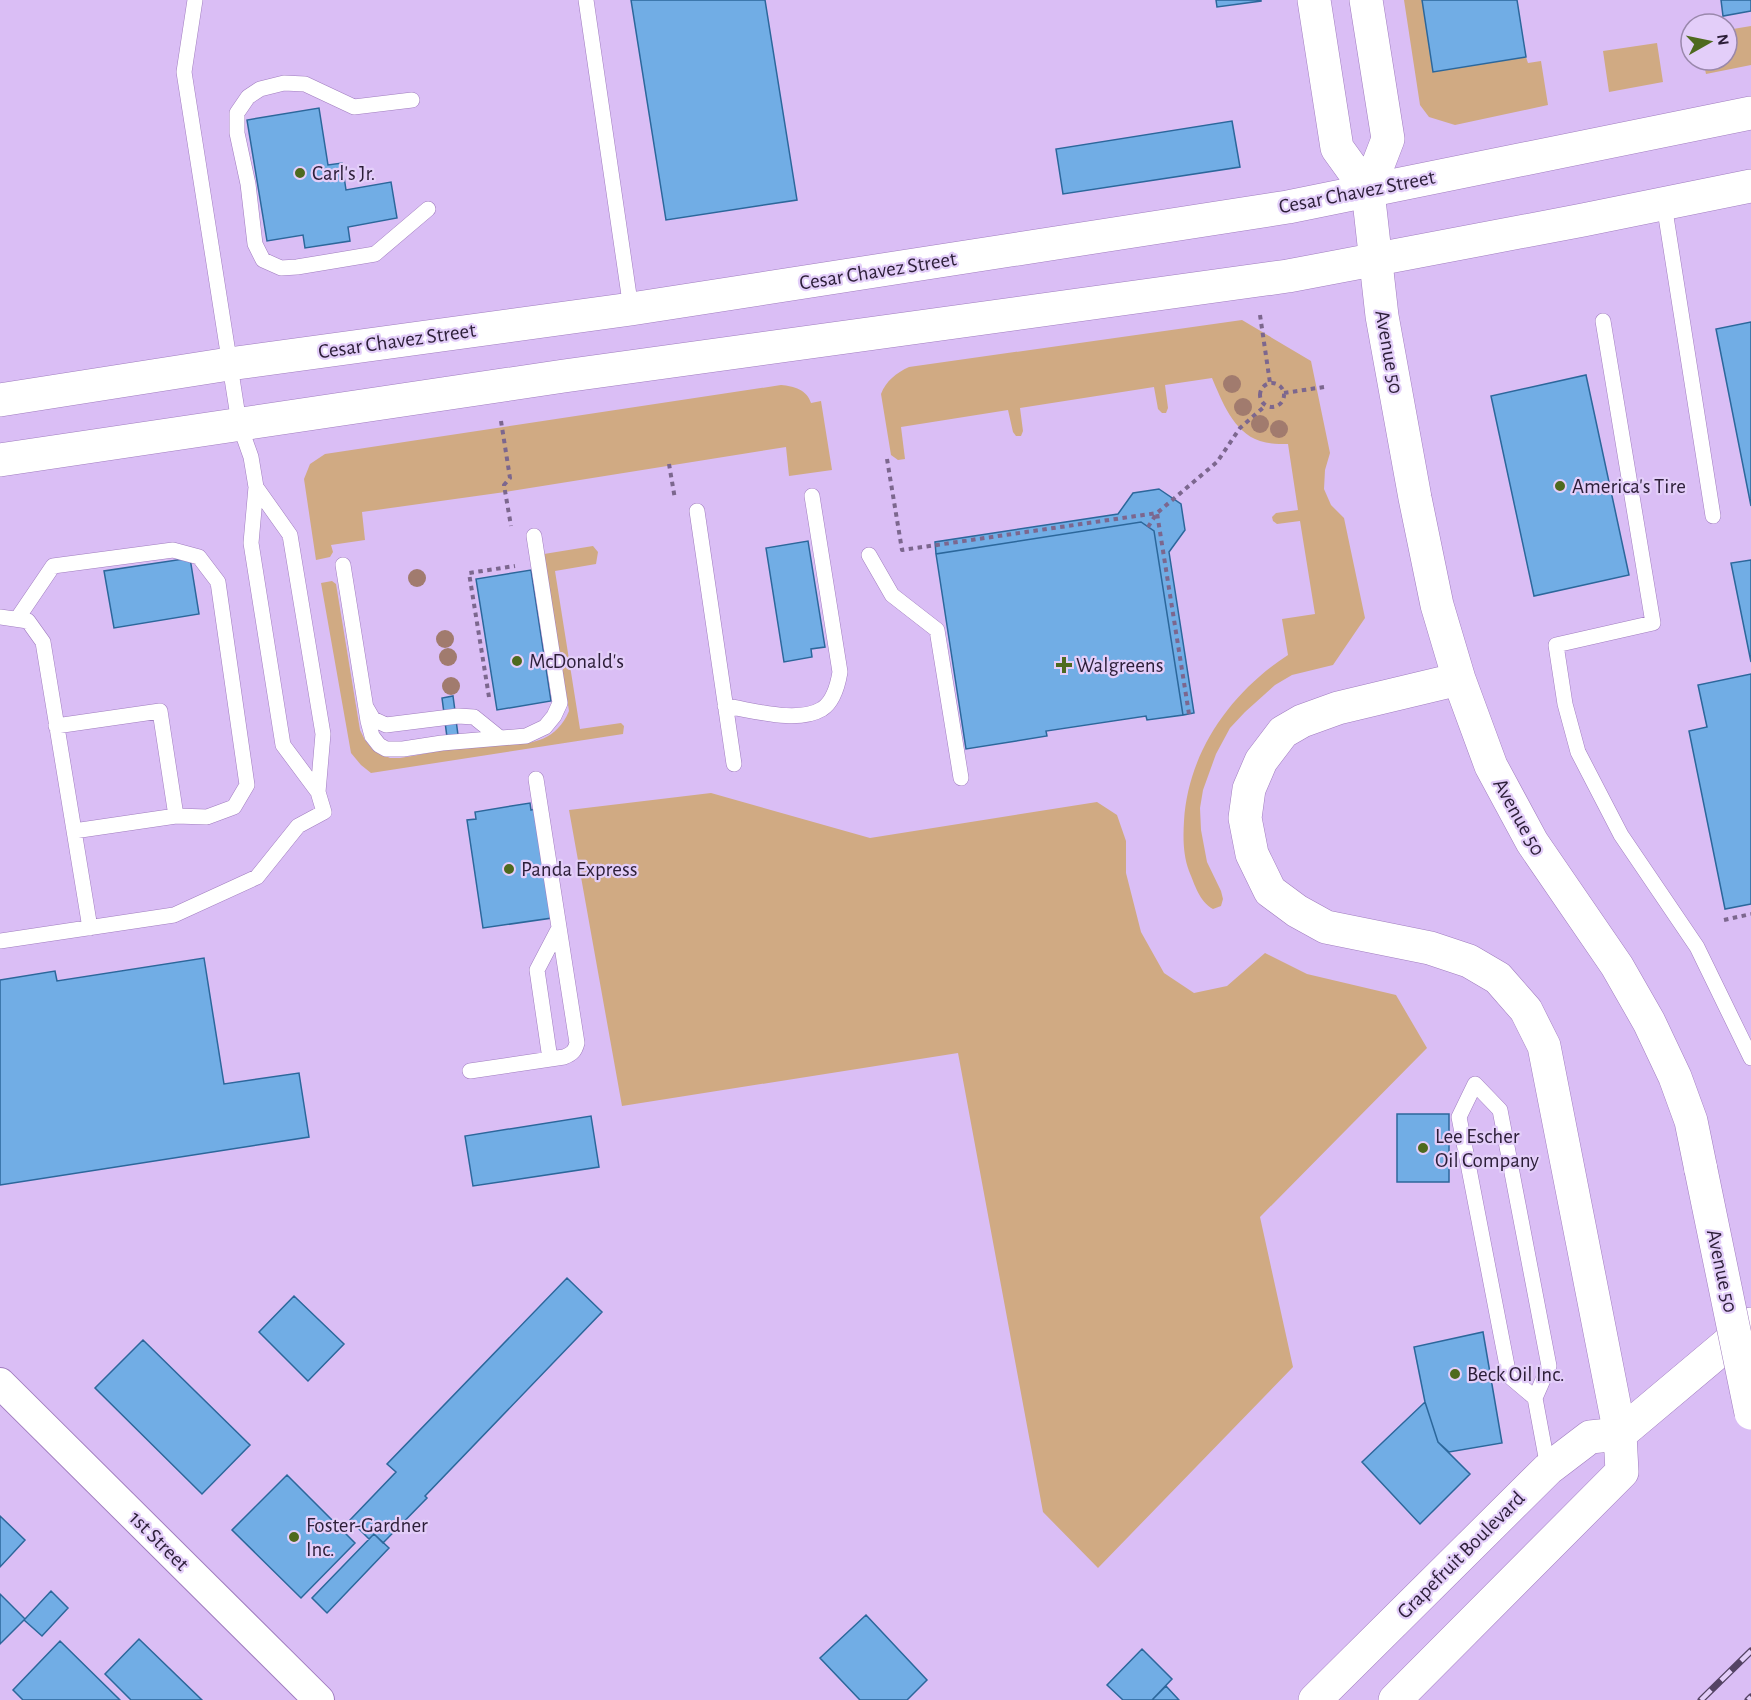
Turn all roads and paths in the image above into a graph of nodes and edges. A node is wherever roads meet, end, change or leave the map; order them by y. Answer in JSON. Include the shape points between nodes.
{"nodes":[{"id":1,"x":195,"y":0,"type":"edge"},
{"id":2,"x":586,"y":0,"type":"edge"},
{"id":3,"x":1314,"y":0,"type":"edge"},
{"id":4,"x":1366,"y":0,"type":"edge"},
{"id":5,"x":412,"y":100,"type":"dead end"},
{"id":6,"x":1751,"y":113,"type":"edge"},
{"id":7,"x":1751,"y":186,"type":"edge"},
{"id":8,"x":1368,"y":191,"type":"junction"},
{"id":9,"x":1664,"y":204,"type":"junction"},
{"id":10,"x":429,"y":209,"type":"dead end"},
{"id":11,"x":1376,"y":260,"type":"junction"},
{"id":12,"x":631,"y":309,"type":"junction"},
{"id":13,"x":1260,"y":315,"type":"dead end"},
{"id":14,"x":1603,"y":321,"type":"dead end"},
{"id":15,"x":229,"y":364,"type":"junction"},
{"id":16,"x":1270,"y":383,"type":"junction"},
{"id":17,"x":1324,"y":387,"type":"dead end"},
{"id":18,"x":1284,"y":393,"type":"junction"},
{"id":19,"x":0,"y":400,"type":"edge"},
{"id":20,"x":1265,"y":405,"type":"junction"},
{"id":21,"x":501,"y":421,"type":"dead end"},
{"id":22,"x":239,"y":423,"type":"junction"},
{"id":23,"x":887,"y":459,"type":"dead end"},
{"id":24,"x":0,"y":460,"type":"edge"},
{"id":25,"x":256,"y":488,"type":"junction"},
{"id":26,"x":506,"y":492,"type":"dead end"},
{"id":27,"x":812,"y":495,"type":"dead end"},
{"id":28,"x":697,"y":511,"type":"dead end"},
{"id":29,"x":1157,"y":513,"type":"junction"},
{"id":30,"x":1713,"y":516,"type":"dead end"},
{"id":31,"x":1148,"y":526,"type":"dead end"},
{"id":32,"x":534,"y":536,"type":"dead end"},
{"id":33,"x":869,"y":555,"type":"dead end"},
{"id":34,"x":537,"y":556,"type":"junction"},
{"id":35,"x":343,"y":566,"type":"dead end"},
{"id":36,"x":0,"y":617,"type":"edge"},
{"id":37,"x":17,"y":619,"type":"junction"},
{"id":38,"x":483,"y":621,"type":"dead end"},
{"id":39,"x":477,"y":622,"type":"junction"},
{"id":40,"x":1459,"y":679,"type":"junction"},
{"id":41,"x":489,"y":699,"type":"dead end"},
{"id":42,"x":365,"y":704,"type":"junction"},
{"id":43,"x":725,"y":706,"type":"junction"},
{"id":44,"x":1189,"y":714,"type":"dead end"},
{"id":45,"x":57,"y":726,"type":"junction"},
{"id":46,"x":500,"y":738,"type":"junction"},
{"id":47,"x":734,"y":764,"type":"dead end"},
{"id":48,"x":961,"y":778,"type":"dead end"},
{"id":49,"x":536,"y":779,"type":"dead end"},
{"id":50,"x":318,"y":792,"type":"junction"},
{"id":51,"x":176,"y":816,"type":"junction"},
{"id":52,"x":74,"y":831,"type":"junction"},
{"id":53,"x":1751,"y":914,"type":"edge"},
{"id":54,"x":1724,"y":920,"type":"dead end"},
{"id":55,"x":90,"y":928,"type":"junction"},
{"id":56,"x":559,"y":928,"type":"junction"},
{"id":57,"x":0,"y":941,"type":"edge"},
{"id":58,"x":1751,"y":1058,"type":"edge"},
{"id":59,"x":550,"y":1059,"type":"junction"},
{"id":60,"x":470,"y":1071,"type":"dead end"},
{"id":61,"x":1751,"y":1324,"type":"edge"},
{"id":62,"x":0,"y":1383,"type":"edge"},
{"id":63,"x":1535,"y":1398,"type":"junction"},
{"id":64,"x":1751,"y":1413,"type":"edge"},
{"id":65,"x":1620,"y":1434,"type":"junction"},
{"id":66,"x":1548,"y":1469,"type":"junction"},
{"id":67,"x":318,"y":1700,"type":"edge"},
{"id":68,"x":1315,"y":1700,"type":"edge"},
{"id":69,"x":1395,"y":1700,"type":"edge"}],
"edges":[{"from":1,"to":15,"type":"lane","via":[[184,72]]},
{"from":2,"to":12,"type":"lane"},
{"from":3,"to":8,"type":"main road","name":"Avenue 50","via":[[1337,148]]},
{"from":4,"to":8,"type":"main road","name":"Avenue 50","via":[[1388,139]]},
{"from":5,"to":10,"type":"lane","via":[[354,107],[305,84],[284,83],[260,89],[248,97],[237,113],[237,133],[255,244],[263,260],[281,268],[375,254]]},
{"from":6,"to":8,"type":"main road","name":"Cesar Chavez Street"},
{"from":7,"to":9,"type":"main road"},
{"from":8,"to":11,"type":"main road","name":"Avenue 50"},
{"from":8,"to":12,"type":"main road","name":"Cesar Chavez Street","via":[[1288,207]]},
{"from":9,"to":11,"type":"main road"},
{"from":9,"to":30,"type":"lane"},
{"from":11,"to":22,"type":"main road","via":[[1288,276]]},
{"from":11,"to":40,"type":"main road","name":"Avenue 50","via":[[1383,325],[1415,498],[1437,605]]},
{"from":12,"to":15,"type":"main road","name":"Cesar Chavez Street"},
{"from":13,"to":16,"type":"path"},
{"from":14,"to":58,"type":"lane","via":[[1653,623],[1556,645],[1565,704],[1578,752],[1621,835],[1697,948]]},
{"from":15,"to":19,"type":"main road","name":"Cesar Chavez Street"},
{"from":15,"to":22,"type":"lane"},
{"from":16,"to":18,"type":"path","via":[[1278,384]]},
{"from":16,"to":20,"type":"path","via":[[1260,394]]},
{"from":17,"to":18,"type":"path"},
{"from":18,"to":20,"type":"path","via":[[1283,402],[1277,407]]},
{"from":20,"to":29,"type":"path","via":[[1240,428],[1217,462]]},
{"from":21,"to":26,"type":"path","via":[[510,478],[504,485]]},
{"from":22,"to":24,"type":"main road"},
{"from":22,"to":25,"type":"lane","via":[[252,457]]},
{"from":23,"to":29,"type":"path","via":[[902,550]]},
{"from":25,"to":50,"type":"lane","via":[[290,535],[323,734]]},
{"from":25,"to":50,"type":"lane","via":[[251,543],[283,745]]},
{"from":27,"to":43,"type":"lane","via":[[840,672],[837,688],[823,708],[794,717]]},
{"from":28,"to":43,"type":"lane"},
{"from":29,"to":31,"type":"path"},
{"from":29,"to":44,"type":"path"},
{"from":32,"to":34,"type":"lane"},
{"from":33,"to":48,"type":"lane","via":[[892,595],[938,630]]},
{"from":34,"to":39,"type":"path","via":[[529,558],[526,564],[469,573]]},
{"from":34,"to":46,"type":"lane","via":[[560,703],[544,727],[526,736]]},
{"from":35,"to":42,"type":"lane"},
{"from":36,"to":37,"type":"lane"},
{"from":37,"to":45,"type":"lane","via":[[28,621],[43,642]]},
{"from":37,"to":51,"type":"lane","via":[[54,566],[173,550],[199,557],[218,582],[247,785],[234,807],[207,816]]},
{"from":38,"to":39,"type":"path"},
{"from":39,"to":41,"type":"path"},
{"from":40,"to":64,"type":"main road","name":"Avenue 50","bridge":true,"via":[[1491,766],[1532,842],[1617,966],[1675,1077],[1701,1170]]},
{"from":40,"to":65,"type":"main road","via":[[1338,708],[1283,732],[1261,761],[1249,789],[1245,818],[1252,854],[1270,891],[1297,911],[1326,927],[1430,948],[1469,961],[1498,978],[1526,1010],[1544,1046]]},
{"from":42,"to":46,"type":"lane","via":[[373,719],[386,724],[474,717]]},
{"from":42,"to":46,"type":"lane","via":[[372,736],[386,749]]},
{"from":43,"to":47,"type":"lane"},
{"from":45,"to":51,"type":"lane","via":[[160,711]]},
{"from":45,"to":52,"type":"lane"},
{"from":49,"to":56,"type":"lane"},
{"from":50,"to":55,"type":"lane","via":[[324,812],[298,826],[257,877],[174,915]]},
{"from":51,"to":52,"type":"lane"},
{"from":52,"to":55,"type":"lane"},
{"from":53,"to":54,"type":"path"},
{"from":55,"to":57,"type":"lane"},
{"from":56,"to":59,"type":"lane","via":[[537,970]]},
{"from":56,"to":59,"type":"lane","via":[[577,1043],[571,1054]]},
{"from":59,"to":60,"type":"lane"},
{"from":61,"to":65,"type":"main road"},
{"from":62,"to":67,"type":"street","name":"1st Street"},
{"from":63,"to":63,"type":"lane","via":[[1549,1366],[1500,1110],[1475,1084],[1459,1117],[1509,1376]]},
{"from":63,"to":66,"type":"lane"},
{"from":65,"to":66,"type":"main road","name":"Grapefruit Boulevard","via":[[1590,1437]]},
{"from":65,"to":69,"type":"main road","via":[[1622,1472]]},
{"from":66,"to":68,"type":"main road","name":"Grapefruit Boulevard"}]}
